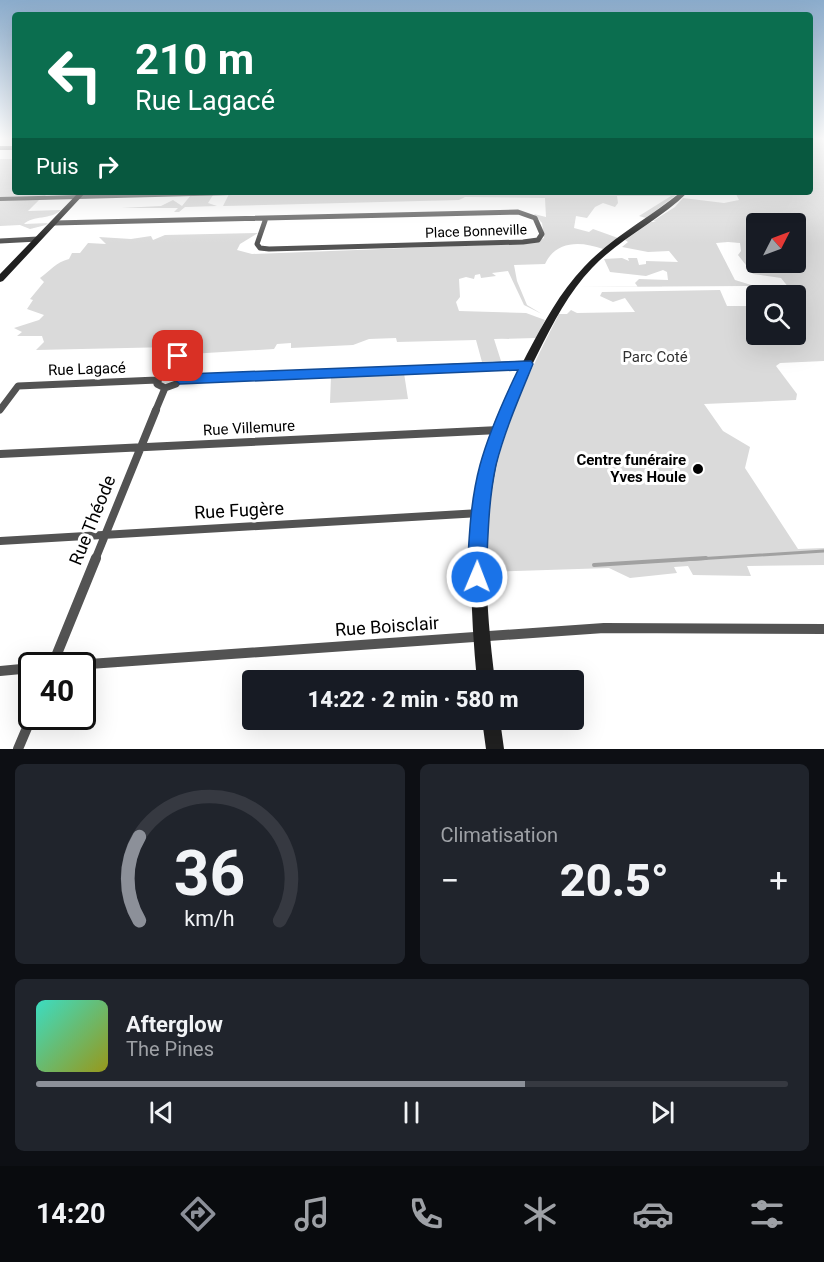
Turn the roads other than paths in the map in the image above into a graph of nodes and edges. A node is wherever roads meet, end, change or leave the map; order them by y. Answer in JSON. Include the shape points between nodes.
{"nodes":[{"id":1,"x":65,"y":195,"type":"edge"},
{"id":2,"x":80,"y":195,"type":"edge"},
{"id":3,"x":681,"y":195,"type":"edge"},
{"id":4,"x":0,"y":199,"type":"edge"},
{"id":5,"x":266,"y":218,"type":"junction"},
{"id":6,"x":55,"y":222,"type":"junction"},
{"id":7,"x":38,"y":239,"type":"junction"},
{"id":8,"x":0,"y":241,"type":"edge"},
{"id":9,"x":0,"y":279,"type":"edge"},
{"id":10,"x":178,"y":356,"type":"dead end"},
{"id":11,"x":527,"y":364,"type":"junction"},
{"id":12,"x":172,"y":372,"type":"junction"},
{"id":13,"x":180,"y":379,"type":"junction"},
{"id":14,"x":157,"y":380,"type":"junction"},
{"id":15,"x":165,"y":388,"type":"junction"},
{"id":16,"x":0,"y":410,"type":"edge"},
{"id":17,"x":499,"y":430,"type":"junction"},
{"id":18,"x":141,"y":447,"type":"junction"},
{"id":19,"x":0,"y":454,"type":"edge"},
{"id":20,"x":480,"y":513,"type":"junction"},
{"id":21,"x":106,"y":535,"type":"junction"},
{"id":22,"x":0,"y":541,"type":"edge"},
{"id":23,"x":824,"y":629,"type":"edge"},
{"id":24,"x":480,"y":636,"type":"junction"},
{"id":25,"x":58,"y":652,"type":"edge"},
{"id":26,"x":96,"y":663,"type":"edge"},
{"id":27,"x":18,"y":669,"type":"edge"},
{"id":28,"x":485,"y":670,"type":"edge"},
{"id":29,"x":0,"y":671,"type":"edge"},
{"id":30,"x":26,"y":730,"type":"edge"},
{"id":31,"x":492,"y":730,"type":"edge"},
{"id":32,"x":18,"y":749,"type":"edge"},
{"id":33,"x":495,"y":749,"type":"edge"}],
"edges":[{"from":1,"to":4,"type":"street"},
{"from":2,"to":6,"type":"street"},
{"from":3,"to":11,"type":"street","via":[[587,267],[562,300]]},
{"from":5,"to":5,"type":"street","name":"Place Bonneville","via":[[257,244],[269,249],[532,241],[542,234],[538,221],[524,212]]},
{"from":5,"to":6,"type":"street","name":"Place Bonneville"},
{"from":6,"to":7,"type":"street"},
{"from":7,"to":8,"type":"street"},
{"from":7,"to":9,"type":"street"},
{"from":10,"to":12,"type":"street"},
{"from":11,"to":13,"type":"street"},
{"from":11,"to":17,"type":"street"},
{"from":12,"to":13,"type":"street","via":[[180,374]]},
{"from":12,"to":14,"type":"street"},
{"from":13,"to":15,"type":"street"},
{"from":14,"to":15,"type":"street","via":[[158,386]]},
{"from":14,"to":16,"type":"street","name":"Rue Lagacé","via":[[18,386]]},
{"from":15,"to":18,"type":"street","name":"Rue Théode"},
{"from":17,"to":18,"type":"street","name":"Rue Villemure"},
{"from":17,"to":20,"type":"street","via":[[486,473]]},
{"from":18,"to":19,"type":"street","name":"Rue Villemure"},
{"from":18,"to":21,"type":"street","name":"Rue Théode"},
{"from":20,"to":21,"type":"street","name":"Rue Fugère"},
{"from":20,"to":24,"type":"street"},
{"from":21,"to":22,"type":"street","name":"Rue Fugère"},
{"from":21,"to":25,"type":"street","name":"Rue Théode"},
{"from":23,"to":24,"type":"street","name":"Rue Boisclair","via":[[604,628]]},
{"from":24,"to":26,"type":"street","name":"Rue Boisclair"},
{"from":24,"to":28,"type":"street"},
{"from":27,"to":29,"type":"street"},
{"from":30,"to":32,"type":"street"},
{"from":31,"to":33,"type":"street"}]}
